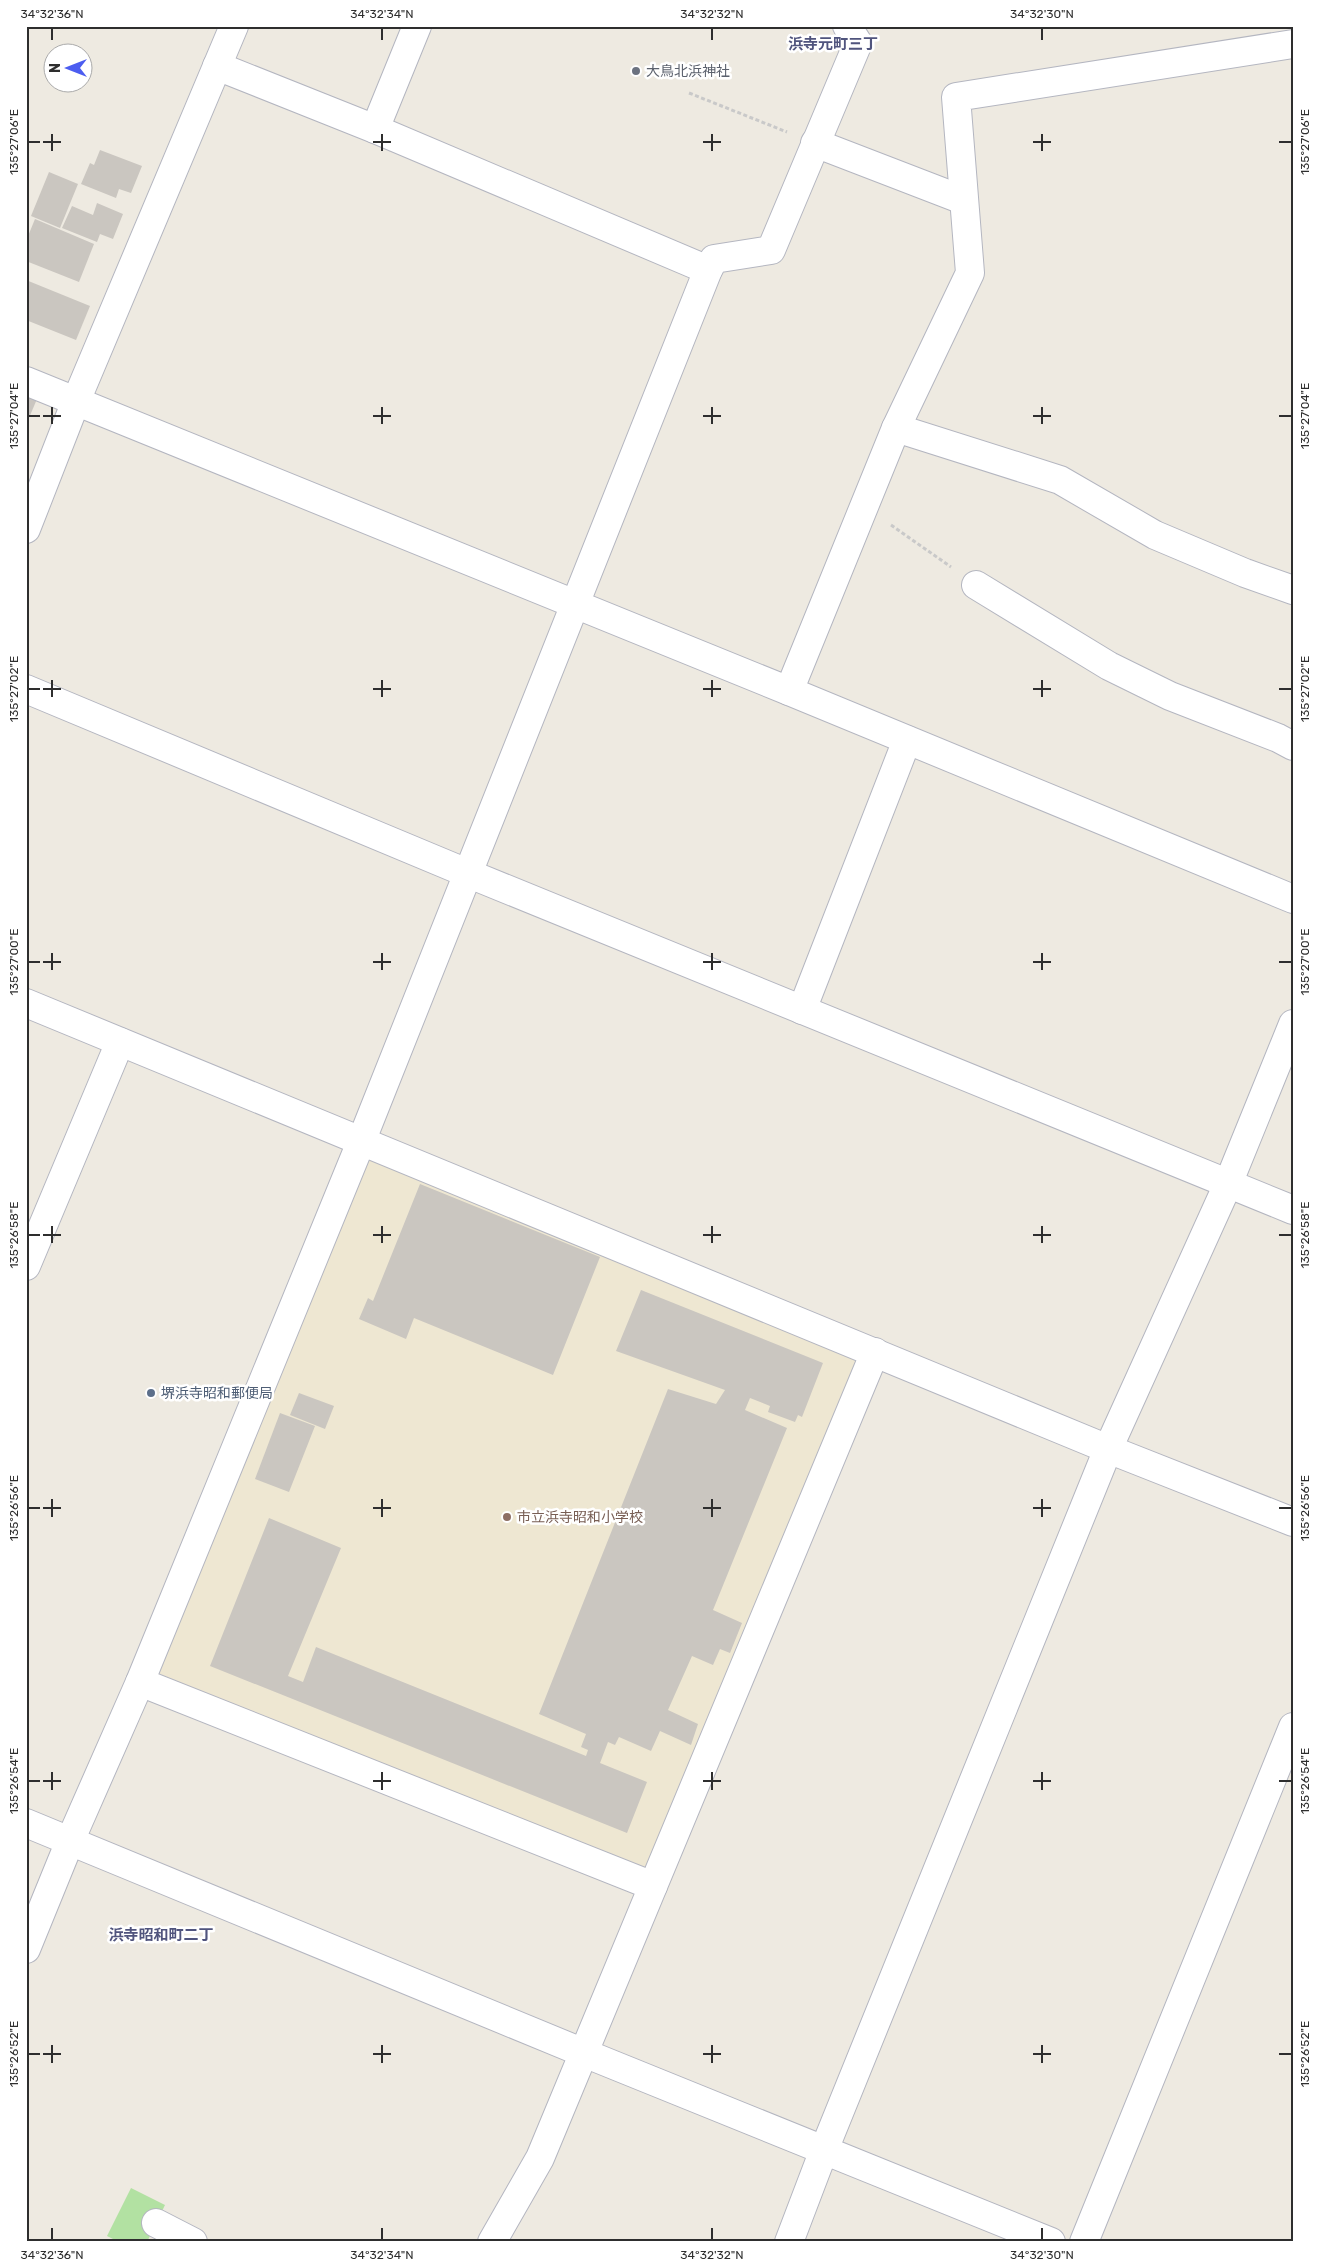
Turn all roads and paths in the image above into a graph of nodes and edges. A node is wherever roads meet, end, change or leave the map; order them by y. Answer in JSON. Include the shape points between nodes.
{"nodes":[{"id":1,"x":234,"y":26,"type":"edge"},
{"id":2,"x":417,"y":26,"type":"edge"},
{"id":3,"x":847,"y":26,"type":"edge"},
{"id":4,"x":1293,"y":44,"type":"edge"},
{"id":5,"x":217,"y":66,"type":"junction"},
{"id":6,"x":689,"y":93,"type":"dead end"},
{"id":7,"x":375,"y":129,"type":"junction"},
{"id":8,"x":815,"y":143,"type":"junction"},
{"id":9,"x":963,"y":200,"type":"junction"},
{"id":10,"x":708,"y":270,"type":"junction"},
{"id":11,"x":26,"y":381,"type":"edge"},
{"id":12,"x":76,"y":401,"type":"junction"},
{"id":13,"x":896,"y":428,"type":"junction"},
{"id":14,"x":864,"y":506,"type":"junction"},
{"id":15,"x":26,"y":529,"type":"edge"},
{"id":16,"x":976,"y":585,"type":"joint"},
{"id":17,"x":1293,"y":590,"type":"edge"},
{"id":18,"x":575,"y":605,"type":"junction"},
{"id":19,"x":26,"y":689,"type":"edge"},
{"id":20,"x":789,"y":691,"type":"junction"},
{"id":21,"x":907,"y":740,"type":"junction"},
{"id":22,"x":1293,"y":746,"type":"edge"},
{"id":23,"x":467,"y":873,"type":"junction"},
{"id":24,"x":1293,"y":899,"type":"edge"},
{"id":25,"x":26,"y":1003,"type":"edge"},
{"id":26,"x":802,"y":1010,"type":"junction"},
{"id":27,"x":1293,"y":1024,"type":"edge"},
{"id":28,"x":120,"y":1042,"type":"junction"},
{"id":29,"x":361,"y":1142,"type":"junction"},
{"id":30,"x":1228,"y":1184,"type":"junction"},
{"id":31,"x":1293,"y":1210,"type":"edge"},
{"id":32,"x":26,"y":1266,"type":"edge"},
{"id":33,"x":875,"y":1352,"type":"junction"},
{"id":34,"x":1108,"y":1449,"type":"junction"},
{"id":35,"x":1293,"y":1522,"type":"edge"},
{"id":36,"x":140,"y":1682,"type":"junction"},
{"id":37,"x":1293,"y":1727,"type":"edge"},
{"id":38,"x":26,"y":1823,"type":"edge"},
{"id":39,"x":70,"y":1841,"type":"junction"},
{"id":40,"x":653,"y":1886,"type":"junction"},
{"id":41,"x":26,"y":1949,"type":"edge"},
{"id":42,"x":584,"y":2053,"type":"junction"},
{"id":43,"x":824,"y":2150,"type":"junction"},
{"id":44,"x":156,"y":2223,"type":"dead end"},
{"id":45,"x":193,"y":2242,"type":"edge"},
{"id":46,"x":492,"y":2242,"type":"edge"},
{"id":47,"x":789,"y":2242,"type":"edge"},
{"id":48,"x":1051,"y":2242,"type":"edge"},
{"id":49,"x":1084,"y":2242,"type":"edge"}],
"edges":[{"from":1,"to":5,"type":"street"},
{"from":2,"to":7,"type":"street"},
{"from":3,"to":8,"type":"street","via":[[858,42]]},
{"from":4,"to":9,"type":"street","via":[[956,97]]},
{"from":5,"to":7,"type":"street"},
{"from":5,"to":12,"type":"street"},
{"from":6,"to":8,"type":"path"},
{"from":7,"to":10,"type":"street"},
{"from":8,"to":9,"type":"street"},
{"from":8,"to":10,"type":"street","via":[[771,250],[714,259]]},
{"from":9,"to":13,"type":"street","via":[[970,273]]},
{"from":10,"to":18,"type":"street"},
{"from":11,"to":12,"type":"street"},
{"from":12,"to":15,"type":"street"},
{"from":12,"to":18,"type":"street"},
{"from":13,"to":14,"type":"street"},
{"from":13,"to":17,"type":"street","via":[[1060,480],[1154,534]]},
{"from":14,"to":16,"type":"path"},
{"from":14,"to":20,"type":"street"},
{"from":16,"to":22,"type":"street","via":[[1109,666],[1170,696]]},
{"from":18,"to":20,"type":"street"},
{"from":18,"to":23,"type":"street"},
{"from":19,"to":23,"type":"street"},
{"from":20,"to":21,"type":"street"},
{"from":21,"to":24,"type":"street"},
{"from":21,"to":26,"type":"street"},
{"from":23,"to":26,"type":"street"},
{"from":23,"to":29,"type":"street"},
{"from":25,"to":28,"type":"street"},
{"from":26,"to":30,"type":"street"},
{"from":27,"to":30,"type":"street"},
{"from":28,"to":29,"type":"street"},
{"from":28,"to":32,"type":"street"},
{"from":29,"to":33,"type":"street"},
{"from":29,"to":36,"type":"street"},
{"from":30,"to":31,"type":"street"},
{"from":30,"to":34,"type":"street"},
{"from":33,"to":34,"type":"street"},
{"from":33,"to":40,"type":"street"},
{"from":34,"to":35,"type":"street"},
{"from":34,"to":43,"type":"street"},
{"from":36,"to":39,"type":"street"},
{"from":36,"to":40,"type":"street"},
{"from":37,"to":49,"type":"street"},
{"from":38,"to":39,"type":"street"},
{"from":39,"to":41,"type":"street"},
{"from":39,"to":42,"type":"street"},
{"from":40,"to":42,"type":"street"},
{"from":42,"to":43,"type":"street"},
{"from":42,"to":46,"type":"street","via":[[540,2158]]},
{"from":43,"to":47,"type":"street"},
{"from":43,"to":48,"type":"street"},
{"from":44,"to":45,"type":"street"}]}
